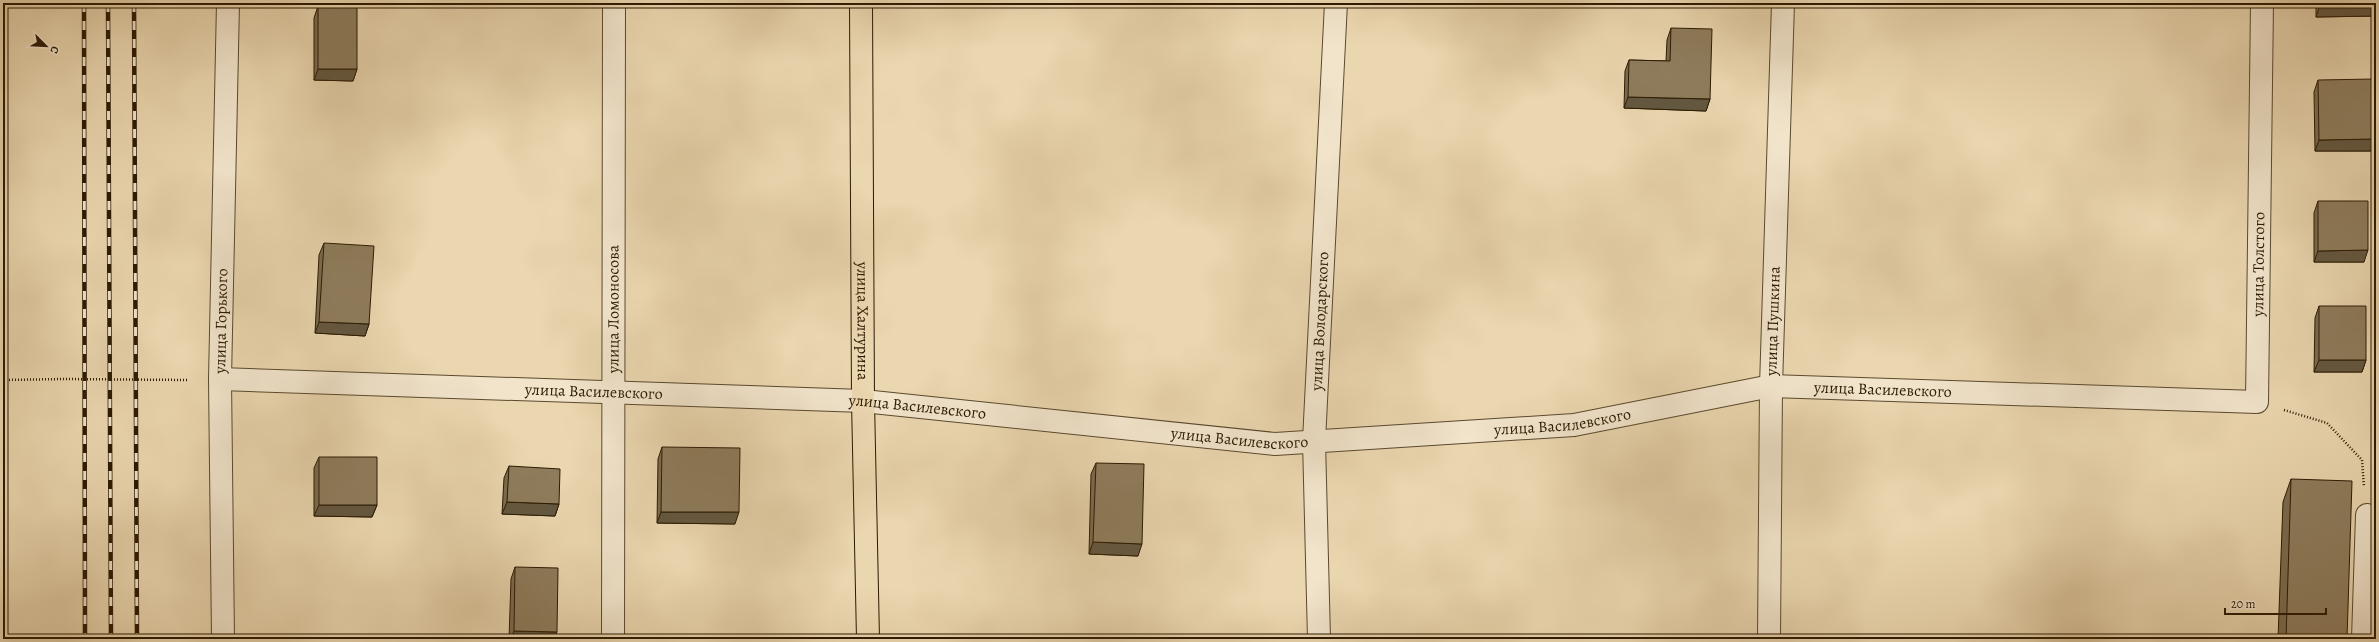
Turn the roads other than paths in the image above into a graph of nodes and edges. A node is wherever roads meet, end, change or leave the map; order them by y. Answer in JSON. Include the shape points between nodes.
{"nodes":[{"id":1,"x":228,"y":3,"type":"edge"},
{"id":2,"x":614,"y":3,"type":"edge"},
{"id":3,"x":861,"y":3,"type":"edge"},
{"id":4,"x":1336,"y":3,"type":"edge"},
{"id":5,"x":1783,"y":3,"type":"edge"},
{"id":6,"x":2262,"y":3,"type":"edge"},
{"id":7,"x":220,"y":379,"type":"junction"},
{"id":8,"x":1771,"y":386,"type":"junction"},
{"id":9,"x":613,"y":392,"type":"junction"},
{"id":10,"x":863,"y":401,"type":"junction"},
{"id":11,"x":2257,"y":402,"type":"joint"},
{"id":12,"x":1314,"y":441,"type":"junction"},
{"id":13,"x":2367,"y":515,"type":"dead end"},
{"id":14,"x":222,"y":639,"type":"edge"},
{"id":15,"x":613,"y":639,"type":"edge"},
{"id":16,"x":868,"y":639,"type":"edge"},
{"id":17,"x":1319,"y":639,"type":"edge"},
{"id":18,"x":1769,"y":639,"type":"edge"},
{"id":19,"x":2363,"y":639,"type":"edge"}],
"edges":[{"from":1,"to":7,"type":"street","name":"улица Горького"},
{"from":2,"to":9,"type":"street","name":"улица Ломоносова"},
{"from":3,"to":10,"type":"main road","name":"улица Халтурина"},
{"from":4,"to":12,"type":"street","name":"улица Володарского"},
{"from":5,"to":8,"type":"street","name":"улица Пушкина"},
{"from":6,"to":11,"type":"street","name":"улица Толстого"},
{"from":7,"to":9,"type":"street","name":"улица Василевского"},
{"from":7,"to":14,"type":"street","name":"улица Горького"},
{"from":8,"to":11,"type":"street","name":"улица Василевского"},
{"from":8,"to":12,"type":"street","name":"улица Василевского","via":[[1574,425]]},
{"from":8,"to":18,"type":"street","name":"улица Пушкина"},
{"from":9,"to":10,"type":"street","name":"улица Василевского"},
{"from":9,"to":15,"type":"street","name":"улица Ломоносова"},
{"from":10,"to":12,"type":"street","name":"улица Василевского","via":[[1275,444]]},
{"from":10,"to":16,"type":"main road","name":"улица Халтурина"},
{"from":12,"to":17,"type":"street","name":"улица Володарского"},
{"from":13,"to":19,"type":"street"}]}
